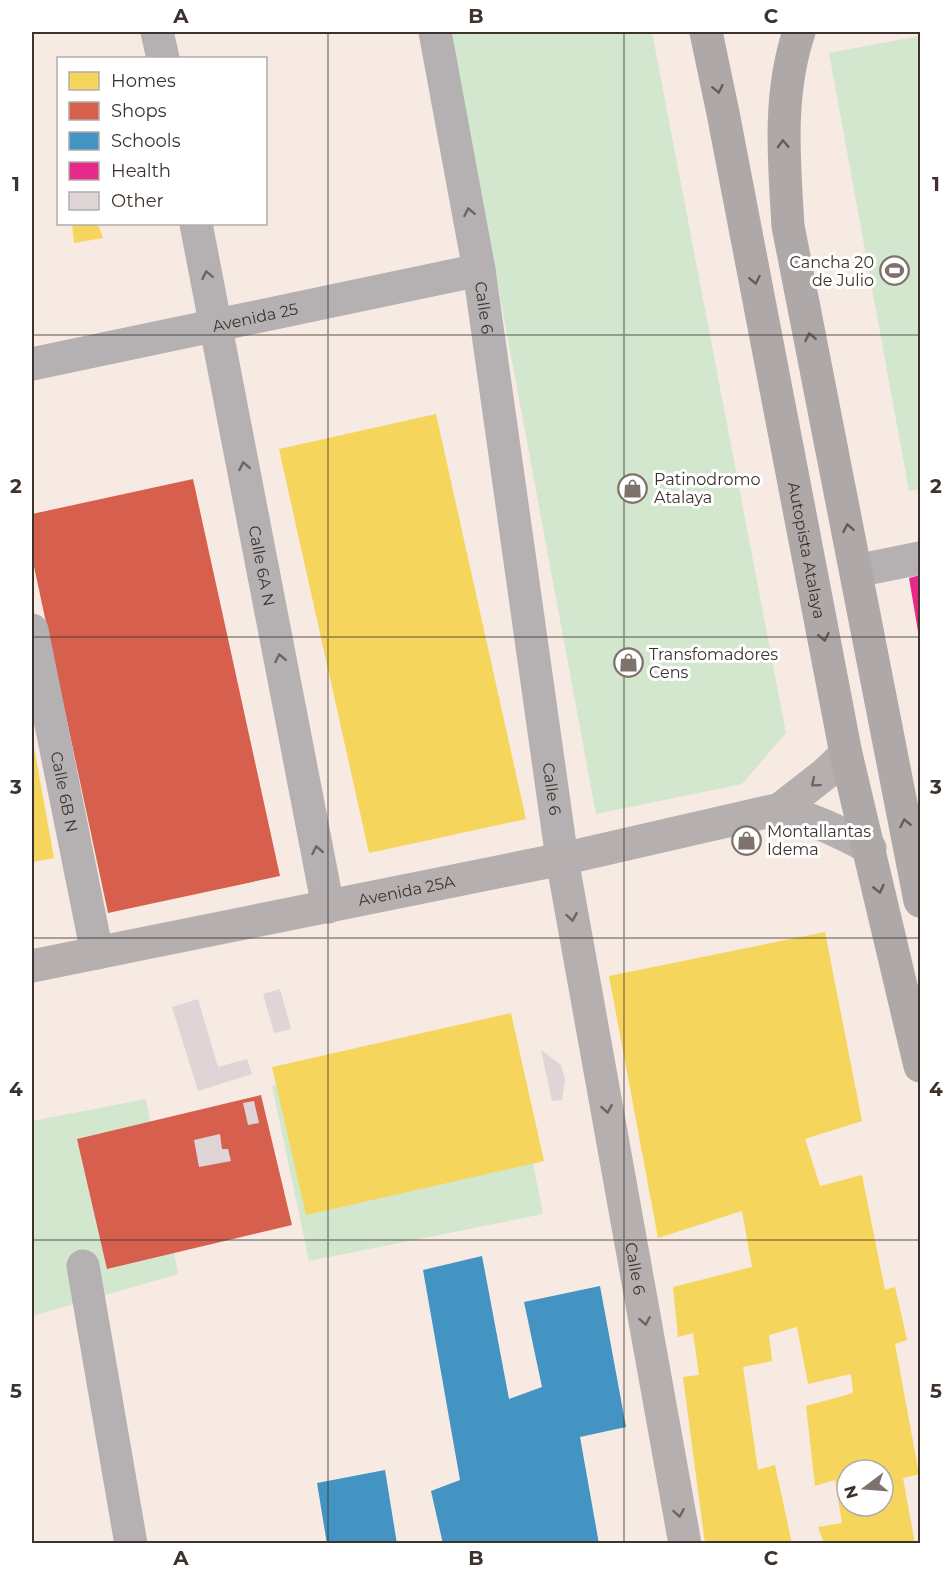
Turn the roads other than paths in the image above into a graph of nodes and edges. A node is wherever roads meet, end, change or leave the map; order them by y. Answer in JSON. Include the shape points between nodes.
{"nodes":[{"id":1,"x":157,"y":32,"type":"edge"},
{"id":2,"x":435,"y":32,"type":"edge"},
{"id":3,"x":706,"y":32,"type":"edge"},
{"id":4,"x":799,"y":32,"type":"edge"},
{"id":5,"x":163,"y":57,"type":"edge"},
{"id":6,"x":196,"y":225,"type":"edge"},
{"id":7,"x":479,"y":270,"type":"junction"},
{"id":8,"x":217,"y":325,"type":"junction"},
{"id":9,"x":32,"y":364,"type":"edge"},
{"id":10,"x":921,"y":558,"type":"edge"},
{"id":11,"x":856,"y":571,"type":"junction"},
{"id":12,"x":32,"y":630,"type":"edge"},
{"id":13,"x":846,"y":754,"type":"junction"},
{"id":14,"x":780,"y":809,"type":"junction"},
{"id":15,"x":870,"y":848,"type":"junction"},
{"id":16,"x":562,"y":859,"type":"junction"},
{"id":17,"x":921,"y":901,"type":"edge"},
{"id":18,"x":328,"y":907,"type":"junction"},
{"id":19,"x":97,"y":954,"type":"junction"},
{"id":20,"x":32,"y":966,"type":"edge"},
{"id":21,"x":921,"y":1066,"type":"edge"},
{"id":22,"x":83,"y":1266,"type":"dead end"},
{"id":23,"x":131,"y":1544,"type":"edge"},
{"id":24,"x":685,"y":1544,"type":"edge"}],
"edges":[{"from":1,"to":5,"type":"street"},
{"from":7,"to":2,"type":"street","name":"Calle 6","one_way":true},
{"from":3,"to":13,"type":"main road","name":"Autopista Atalaya","one_way":true},
{"from":11,"to":4,"type":"main road","one_way":true,"via":[[788,226],[783,136],[791,56]]},
{"from":8,"to":6,"type":"street","name":"Calle 6A N","one_way":true},
{"from":7,"to":8,"type":"street","name":"Avenida 25"},
{"from":7,"to":16,"type":"street","name":"Calle 6"},
{"from":8,"to":9,"type":"street","name":"Avenida 25"},
{"from":18,"to":8,"type":"street","name":"Calle 6A N","one_way":true},
{"from":10,"to":11,"type":"street"},
{"from":17,"to":11,"type":"main road","one_way":true},
{"from":12,"to":19,"type":"street","name":"Calle 6B N"},
{"from":13,"to":14,"type":"street","name":"Avenida 25A","one_way":true},
{"from":13,"to":15,"type":"main road","name":"Autopista Atalaya"},
{"from":14,"to":15,"type":"street"},
{"from":14,"to":16,"type":"street","name":"Avenida 25A"},
{"from":15,"to":21,"type":"main road","name":"Autopista Atalaya","one_way":true},
{"from":16,"to":18,"type":"street","name":"Avenida 25A"},
{"from":16,"to":24,"type":"street","name":"Calle 6","one_way":true},
{"from":18,"to":19,"type":"street","name":"Avenida 25A"},
{"from":19,"to":20,"type":"street","name":"Avenida 25A"},
{"from":22,"to":23,"type":"street"}]}
